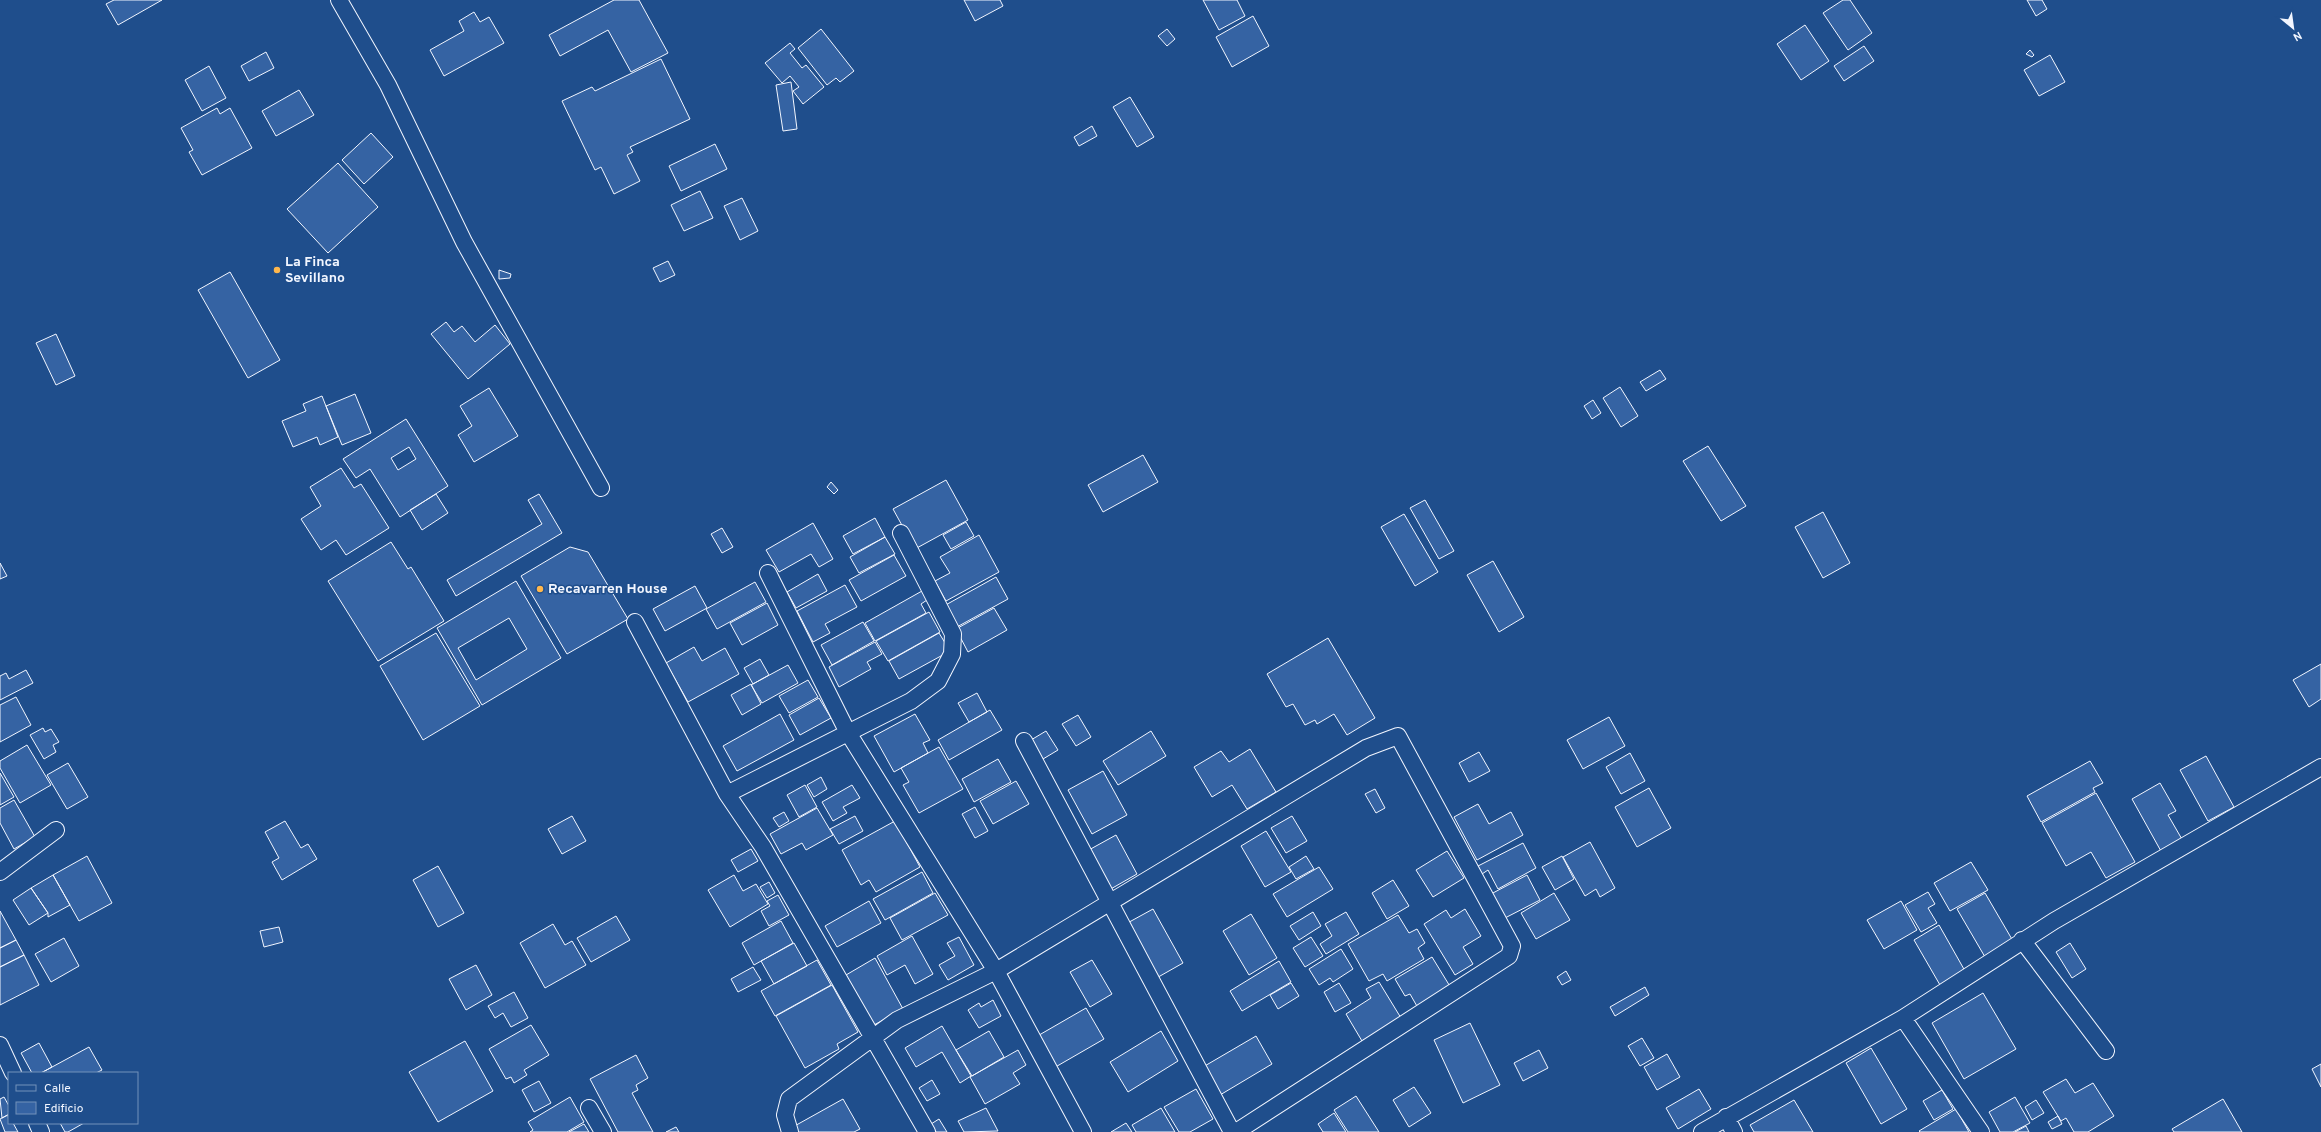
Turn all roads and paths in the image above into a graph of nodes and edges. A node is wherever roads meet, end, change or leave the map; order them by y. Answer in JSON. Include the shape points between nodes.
{"nodes":[{"id":1,"x":339,"y":0,"type":"edge"},
{"id":2,"x":601,"y":488,"type":"dead end"},
{"id":3,"x":901,"y":532,"type":"dead end"},
{"id":4,"x":768,"y":573,"type":"dead end"},
{"id":5,"x":635,"y":622,"type":"dead end"},
{"id":6,"x":847,"y":731,"type":"junction"},
{"id":7,"x":1024,"y":741,"type":"dead end"},
{"id":8,"x":2321,"y":767,"type":"edge"},
{"id":9,"x":727,"y":794,"type":"junction"},
{"id":10,"x":56,"y":830,"type":"dead end"},
{"id":11,"x":0,"y":872,"type":"edge"},
{"id":12,"x":1108,"y":903,"type":"junction"},
{"id":13,"x":2022,"y":940,"type":"junction"},
{"id":14,"x":996,"y":970,"type":"junction"},
{"id":15,"x":1903,"y":1018,"type":"junction"},
{"id":16,"x":871,"y":1038,"type":"junction"},
{"id":17,"x":0,"y":1045,"type":"edge"},
{"id":18,"x":2106,"y":1051,"type":"dead end"},
{"id":19,"x":13,"y":1072,"type":"edge"},
{"id":20,"x":589,"y":1108,"type":"dead end"},
{"id":21,"x":1726,"y":1118,"type":"junction"},
{"id":22,"x":603,"y":1132,"type":"edge"},
{"id":23,"x":790,"y":1132,"type":"edge"},
{"id":24,"x":926,"y":1132,"type":"edge"},
{"id":25,"x":1083,"y":1132,"type":"edge"},
{"id":26,"x":1232,"y":1132,"type":"edge"},
{"id":27,"x":1236,"y":1132,"type":"edge"},
{"id":28,"x":1702,"y":1132,"type":"edge"},
{"id":29,"x":1734,"y":1132,"type":"edge"},
{"id":30,"x":1982,"y":1132,"type":"edge"}],
"edges":[{"from":1,"to":2,"type":"street","via":[[388,85],[464,242]]},
{"from":3,"to":6,"type":"street","via":[[953,634],[952,654],[938,681],[933,685],[911,701]]},
{"from":4,"to":6,"type":"street"},
{"from":5,"to":9,"type":"street"},
{"from":6,"to":9,"type":"street"},
{"from":6,"to":14,"type":"street"},
{"from":7,"to":12,"type":"street"},
{"from":8,"to":13,"type":"street"},
{"from":9,"to":16,"type":"street","via":[[763,847]]},
{"from":10,"to":11,"type":"street"},
{"from":12,"to":14,"type":"street"},
{"from":12,"to":26,"type":"street"},
{"from":12,"to":27,"type":"street","via":[[1366,748],[1398,736],[1512,946],[1509,956]]},
{"from":13,"to":15,"type":"street"},
{"from":13,"to":18,"type":"street"},
{"from":14,"to":16,"type":"street","via":[[897,1020]]},
{"from":14,"to":25,"type":"street"},
{"from":15,"to":21,"type":"street"},
{"from":15,"to":30,"type":"street"},
{"from":16,"to":23,"type":"street","via":[[789,1099],[785,1115]]},
{"from":16,"to":24,"type":"street"},
{"from":17,"to":19,"type":"street"},
{"from":20,"to":22,"type":"street"},
{"from":21,"to":28,"type":"street"},
{"from":21,"to":29,"type":"street"}]}
